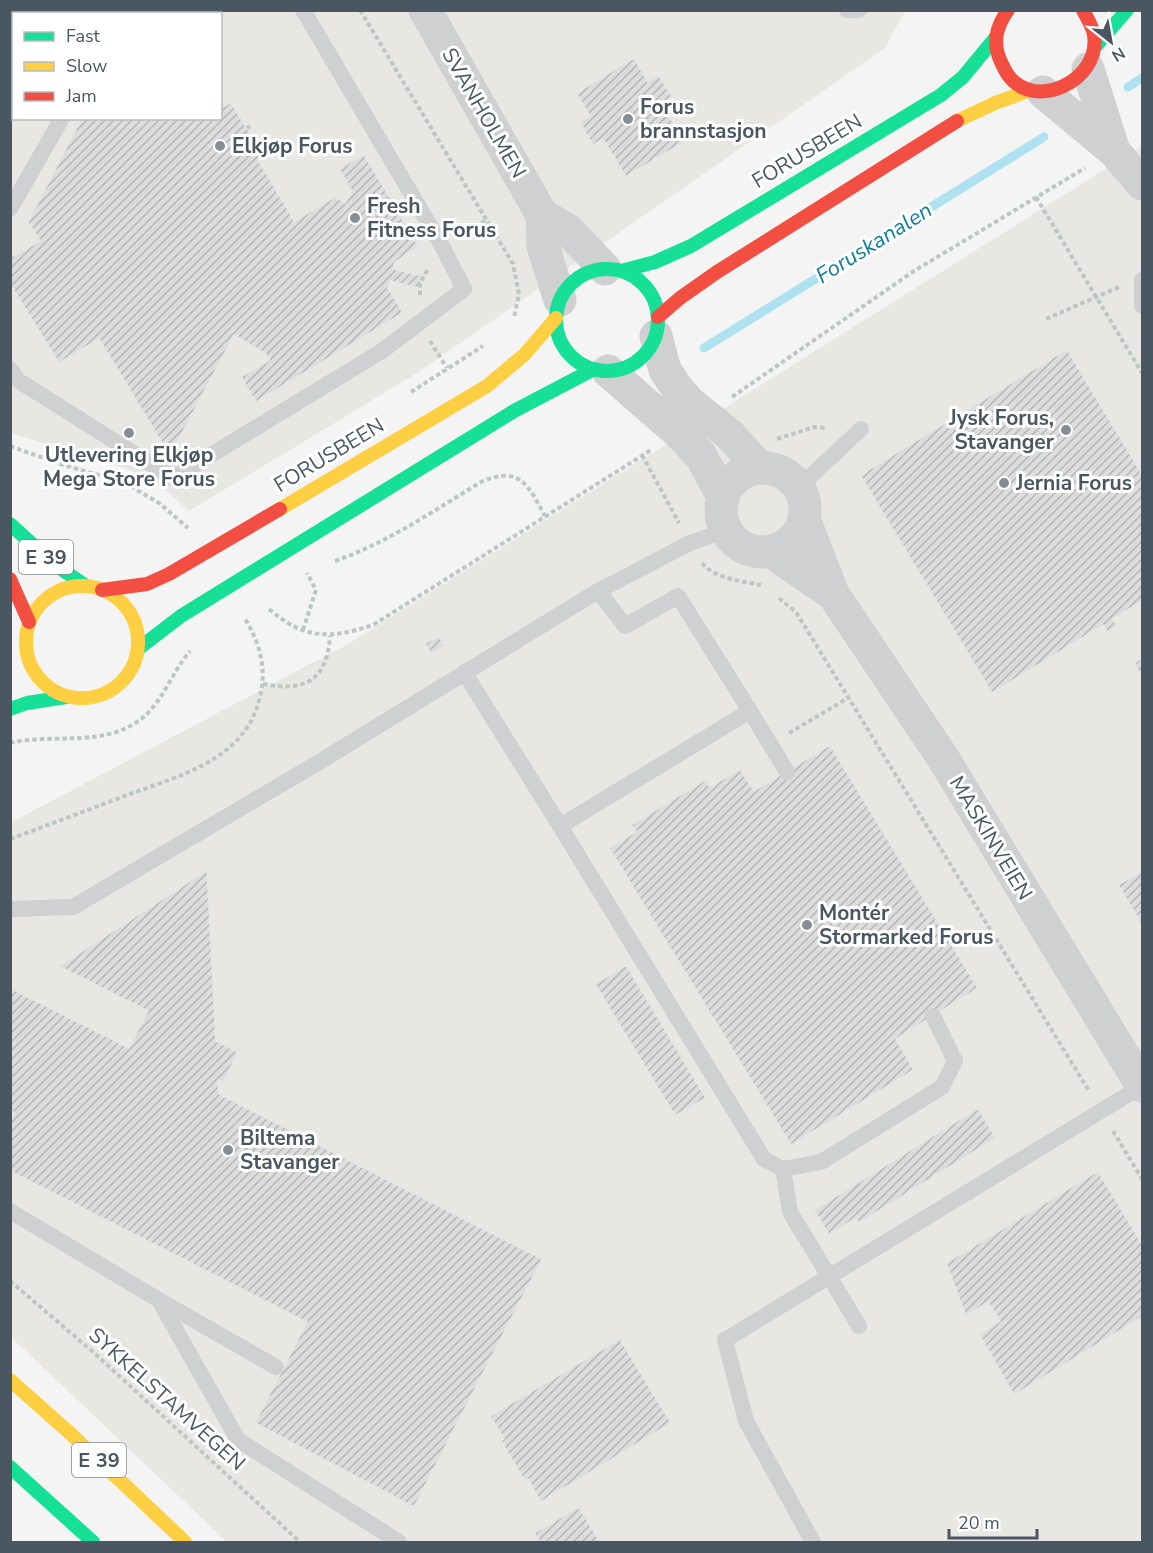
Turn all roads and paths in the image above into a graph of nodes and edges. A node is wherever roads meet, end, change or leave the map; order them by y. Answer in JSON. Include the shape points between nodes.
{"nodes":[{"id":1,"x":303,"y":10,"type":"edge"},
{"id":2,"x":360,"y":10,"type":"edge"},
{"id":3,"x":425,"y":10,"type":"edge"},
{"id":4,"x":847,"y":10,"type":"edge"},
{"id":5,"x":859,"y":10,"type":"edge"},
{"id":6,"x":1008,"y":10,"type":"edge"},
{"id":7,"x":1083,"y":10,"type":"edge"},
{"id":8,"x":1127,"y":10,"type":"edge"},
{"id":9,"x":996,"y":37,"type":"junction"},
{"id":10,"x":1091,"y":58,"type":"junction"},
{"id":11,"x":1037,"y":91,"type":"junction"},
{"id":12,"x":61,"y":120,"type":"edge"},
{"id":13,"x":1101,"y":159,"type":"junction"},
{"id":14,"x":1143,"y":184,"type":"edge"},
{"id":15,"x":1036,"y":197,"type":"junction"},
{"id":16,"x":10,"y":209,"type":"edge"},
{"id":17,"x":542,"y":215,"type":"junction"},
{"id":18,"x":613,"y":270,"type":"junction"},
{"id":19,"x":1143,"y":280,"type":"edge"},
{"id":20,"x":1095,"y":297,"type":"junction"},
{"id":21,"x":1143,"y":306,"type":"edge"},
{"id":22,"x":558,"y":309,"type":"junction"},
{"id":23,"x":1046,"y":319,"type":"dead end"},
{"id":24,"x":510,"y":323,"type":"dead end"},
{"id":25,"x":657,"y":327,"type":"junction"},
{"id":26,"x":485,"y":345,"type":"dead end"},
{"id":27,"x":10,"y":369,"type":"edge"},
{"id":28,"x":601,"y":370,"type":"junction"},
{"id":29,"x":1143,"y":373,"type":"edge"},
{"id":30,"x":407,"y":394,"type":"dead end"},
{"id":31,"x":732,"y":398,"type":"dead end"},
{"id":32,"x":861,"y":429,"type":"joint"},
{"id":33,"x":776,"y":440,"type":"dead end"},
{"id":34,"x":660,"y":444,"type":"dead end"},
{"id":35,"x":10,"y":446,"type":"edge"},
{"id":36,"x":642,"y":456,"type":"junction"},
{"id":37,"x":760,"y":468,"type":"junction"},
{"id":38,"x":723,"y":497,"type":"junction"},
{"id":39,"x":802,"y":503,"type":"junction"},
{"id":40,"x":545,"y":516,"type":"junction"},
{"id":41,"x":10,"y":524,"type":"edge"},
{"id":42,"x":679,"y":524,"type":"dead end"},
{"id":43,"x":727,"y":530,"type":"junction"},
{"id":44,"x":193,"y":537,"type":"dead end"},
{"id":45,"x":770,"y":551,"type":"junction"},
{"id":46,"x":701,"y":561,"type":"dead end"},
{"id":47,"x":329,"y":563,"type":"dead end"},
{"id":48,"x":314,"y":569,"type":"dead end"},
{"id":49,"x":307,"y":573,"type":"junction"},
{"id":50,"x":297,"y":578,"type":"dead end"},
{"id":51,"x":10,"y":579,"type":"edge"},
{"id":52,"x":86,"y":586,"type":"junction"},
{"id":53,"x":765,"y":586,"type":"dead end"},
{"id":54,"x":102,"y":590,"type":"junction"},
{"id":55,"x":598,"y":591,"type":"junction"},
{"id":56,"x":773,"y":592,"type":"dead end"},
{"id":57,"x":833,"y":594,"type":"junction"},
{"id":58,"x":269,"y":609,"type":"dead end"},
{"id":59,"x":245,"y":619,"type":"dead end"},
{"id":60,"x":29,"y":622,"type":"junction"},
{"id":61,"x":303,"y":630,"type":"junction"},
{"id":62,"x":330,"y":636,"type":"junction"},
{"id":63,"x":26,"y":638,"type":"junction"},
{"id":64,"x":196,"y":645,"type":"dead end"},
{"id":65,"x":138,"y":649,"type":"junction"},
{"id":66,"x":10,"y":652,"type":"edge"},
{"id":67,"x":464,"y":672,"type":"junction"},
{"id":68,"x":263,"y":684,"type":"junction"},
{"id":69,"x":66,"y":697,"type":"junction"},
{"id":70,"x":848,"y":698,"type":"junction"},
{"id":71,"x":10,"y":709,"type":"edge"},
{"id":72,"x":750,"y":711,"type":"junction"},
{"id":73,"x":10,"y":743,"type":"edge"},
{"id":74,"x":770,"y":745,"type":"junction"},
{"id":75,"x":787,"y":772,"type":"dead end"},
{"id":76,"x":560,"y":826,"type":"junction"},
{"id":77,"x":10,"y":839,"type":"edge"},
{"id":78,"x":10,"y":909,"type":"edge"},
{"id":79,"x":933,"y":1016,"type":"dead end"},
{"id":80,"x":1142,"y":1086,"type":"edge"},
{"id":81,"x":1101,"y":1110,"type":"junction"},
{"id":82,"x":783,"y":1169,"type":"junction"},
{"id":83,"x":1143,"y":1179,"type":"edge"},
{"id":84,"x":10,"y":1211,"type":"edge"},
{"id":85,"x":829,"y":1276,"type":"junction"},
{"id":86,"x":10,"y":1281,"type":"edge"},
{"id":87,"x":159,"y":1300,"type":"junction"},
{"id":88,"x":859,"y":1326,"type":"dead end"},
{"id":89,"x":276,"y":1367,"type":"dead end"},
{"id":90,"x":10,"y":1380,"type":"edge"},
{"id":91,"x":10,"y":1467,"type":"edge"},
{"id":92,"x":93,"y":1542,"type":"edge"},
{"id":93,"x":185,"y":1542,"type":"edge"},
{"id":94,"x":300,"y":1542,"type":"edge"},
{"id":95,"x":399,"y":1542,"type":"edge"},
{"id":96,"x":813,"y":1542,"type":"edge"}],
"edges":[{"from":1,"to":27,"type":"lane","via":[[464,289],[382,351],[173,478],[19,381]]},
{"from":2,"to":24,"type":"path","via":[[513,264],[519,294]]},
{"from":3,"to":17,"type":"street","name":"SVANHOLMEN"},
{"from":4,"to":5,"type":"lane"},
{"from":6,"to":9,"type":"main road","name":"FORUSBEEN"},
{"from":7,"to":10,"type":"main road","via":[[1092,26]]},
{"from":8,"to":10,"type":"main road"},
{"from":9,"to":11,"type":"main road","via":[[1004,70],[1011,79]]},
{"from":9,"to":18,"type":"main road","name":"FORUSBEEN","via":[[963,77],[941,95],[691,246],[655,262]]},
{"from":10,"to":11,"type":"main road","via":[[1079,79],[1068,86],[1056,91]]},
{"from":10,"to":13,"type":"street"},
{"from":11,"to":13,"type":"street"},
{"from":11,"to":25,"type":"main road","via":[[995,101],[939,131],[717,272],[680,298]]},
{"from":12,"to":16,"type":"lane"},
{"from":13,"to":14,"type":"street"},
{"from":13,"to":15,"type":"path"},
{"from":15,"to":20,"type":"path"},
{"from":15,"to":31,"type":"path","via":[[914,271]]},
{"from":17,"to":18,"type":"street","name":"SVANHOLMEN","via":[[569,231]]},
{"from":17,"to":22,"type":"street","name":"SVANHOLMEN","via":[[543,246]]},
{"from":18,"to":22,"type":"main road","via":[[578,278]]},
{"from":18,"to":25,"type":"main road","via":[[635,277],[647,288],[655,302]]},
{"from":19,"to":21,"type":"lane"},
{"from":20,"to":23,"type":"path"},
{"from":20,"to":29,"type":"path"},
{"from":22,"to":28,"type":"main road","via":[[562,345],[581,364]]},
{"from":22,"to":54,"type":"main road","name":"FORUSBEEN","via":[[536,345],[487,386],[169,574],[147,584]]},
{"from":25,"to":28,"type":"main road","via":[[649,350],[638,361],[624,369]]},
{"from":25,"to":37,"type":"street","via":[[666,370],[677,388]]},
{"from":26,"to":30,"type":"path"},
{"from":28,"to":38,"type":"street","via":[[678,432],[701,456]]},
{"from":28,"to":65,"type":"main road","via":[[514,411],[181,616]]},
{"from":32,"to":33,"type":"path","via":[[814,427]]},
{"from":32,"to":39,"type":"lane"},
{"from":34,"to":36,"type":"path"},
{"from":35,"to":44,"type":"path","via":[[136,489],[179,519]]},
{"from":36,"to":40,"type":"path"},
{"from":36,"to":42,"type":"path"},
{"from":37,"to":38,"type":"street","via":[[737,477]]},
{"from":37,"to":39,"type":"street","via":[[771,468],[792,478]]},
{"from":38,"to":43,"type":"street","via":[[722,520]]},
{"from":39,"to":45,"type":"street","via":[[800,530],[782,547]]},
{"from":39,"to":57,"type":"street","name":"MASKINVEIEN"},
{"from":40,"to":47,"type":"path","via":[[530,488],[520,479],[494,476],[363,551]]},
{"from":40,"to":62,"type":"path","via":[[373,625]]},
{"from":41,"to":52,"type":"main road","number":"E 39","via":[[54,564]]},
{"from":43,"to":45,"type":"street","via":[[745,548]]},
{"from":43,"to":55,"type":"lane","via":[[690,543]]},
{"from":45,"to":57,"type":"street","name":"MASKINVEIEN"},
{"from":46,"to":53,"type":"path","via":[[728,578]]},
{"from":48,"to":49,"type":"path"},
{"from":49,"to":50,"type":"path"},
{"from":49,"to":61,"type":"path","via":[[316,590]]},
{"from":51,"to":60,"type":"main road","number":"E 39"},
{"from":52,"to":54,"type":"main road"},
{"from":52,"to":60,"type":"main road","via":[[52,595]]},
{"from":54,"to":65,"type":"main road","via":[[115,596],[134,619]]},
{"from":55,"to":67,"type":"lane"},
{"from":55,"to":72,"type":"lane","via":[[625,626],[678,596]]},
{"from":56,"to":70,"type":"path","via":[[796,612]]},
{"from":57,"to":80,"type":"street","name":"MASKINVEIEN","via":[[943,758]]},
{"from":58,"to":61,"type":"path"},
{"from":59,"to":68,"type":"path","via":[[259,646]]},
{"from":60,"to":63,"type":"main road"},
{"from":61,"to":62,"type":"path"},
{"from":62,"to":68,"type":"path","via":[[326,662],[305,684],[292,688]]},
{"from":63,"to":66,"type":"main road"},
{"from":63,"to":69,"type":"main road","via":[[27,653],[40,680]]},
{"from":64,"to":73,"type":"path","via":[[159,700],[141,719],[104,736]]},
{"from":65,"to":69,"type":"main road","via":[[126,678],[114,689],[83,699]]},
{"from":67,"to":76,"type":"lane"},
{"from":67,"to":78,"type":"lane","via":[[73,907]]},
{"from":68,"to":77,"type":"path","via":[[250,725],[226,752]]},
{"from":69,"to":71,"type":"main road"},
{"from":70,"to":74,"type":"path"},
{"from":70,"to":81,"type":"path"},
{"from":72,"to":74,"type":"lane"},
{"from":72,"to":76,"type":"lane"},
{"from":74,"to":75,"type":"lane"},
{"from":76,"to":82,"type":"lane","via":[[764,1159]]},
{"from":79,"to":82,"type":"lane","via":[[955,1061],[942,1087],[821,1162]]},
{"from":80,"to":81,"type":"lane"},
{"from":81,"to":83,"type":"path"},
{"from":81,"to":85,"type":"lane"},
{"from":82,"to":85,"type":"lane","via":[[790,1212]]},
{"from":84,"to":87,"type":"lane"},
{"from":85,"to":88,"type":"lane"},
{"from":85,"to":96,"type":"lane","via":[[725,1340],[746,1421]]},
{"from":86,"to":94,"type":"path","name":"SYKKELSTAMVEGEN"},
{"from":87,"to":89,"type":"lane"},
{"from":87,"to":95,"type":"lane","via":[[238,1440]]},
{"from":90,"to":93,"type":"main road","number":"E 39"},
{"from":91,"to":92,"type":"main road"}]}
